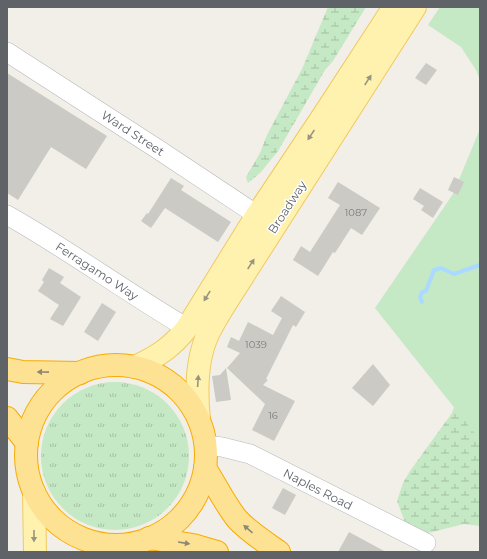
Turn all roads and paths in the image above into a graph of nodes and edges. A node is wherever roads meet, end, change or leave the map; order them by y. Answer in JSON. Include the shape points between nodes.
{"nodes":[{"id":1,"x":394,"y":7,"type":"edge"},
{"id":2,"x":415,"y":7,"type":"edge"},
{"id":3,"x":7,"y":52,"type":"edge"},
{"id":4,"x":7,"y":215,"type":"edge"},
{"id":5,"x":257,"y":215,"type":"junction"},
{"id":6,"x":187,"y":328,"type":"junction"},
{"id":7,"x":135,"y":367,"type":"junction"},
{"id":8,"x":7,"y":369,"type":"edge"},
{"id":9,"x":80,"y":373,"type":"junction"},
{"id":10,"x":7,"y":418,"type":"edge"},
{"id":11,"x":199,"y":420,"type":"junction"},
{"id":12,"x":27,"y":443,"type":"junction"},
{"id":13,"x":206,"y":445,"type":"junction"},
{"id":14,"x":205,"y":468,"type":"junction"},
{"id":15,"x":34,"y":492,"type":"junction"},
{"id":16,"x":149,"y":538,"type":"junction"},
{"id":17,"x":426,"y":543,"type":"dead end"},
{"id":18,"x":118,"y":545,"type":"junction"},
{"id":19,"x":35,"y":552,"type":"edge"},
{"id":20,"x":96,"y":552,"type":"edge"},
{"id":21,"x":217,"y":552,"type":"edge"},
{"id":22,"x":279,"y":552,"type":"edge"}],
"edges":[{"from":1,"to":5,"type":"main road","name":"Broadway","one_way":true},
{"from":11,"to":2,"type":"main road","name":"Broadway","one_way":true,"via":[[198,379],[203,347],[209,332]]},
{"from":3,"to":5,"type":"street","name":"Ward Street"},
{"from":4,"to":6,"type":"street","name":"Ferragamo Way"},
{"from":5,"to":6,"type":"main road","name":"Broadway","one_way":true},
{"from":6,"to":7,"type":"main road","name":"Broadway","via":[[176,342]]},
{"from":7,"to":9,"type":"highway","via":[[107,365]]},
{"from":7,"to":11,"type":"highway","via":[[157,375],[176,388],[187,399]]},
{"from":9,"to":8,"type":"highway","one_way":true,"via":[[23,372]]},
{"from":9,"to":12,"type":"highway","via":[[60,384],[44,401],[32,421]]},
{"from":10,"to":12,"type":"highway"},
{"from":11,"to":13,"type":"highway"},
{"from":12,"to":15,"type":"highway","via":[[26,463]]},
{"from":13,"to":14,"type":"highway"},
{"from":13,"to":17,"type":"street","name":"Naples Road","via":[[222,446],[250,454]]},
{"from":14,"to":16,"type":"highway","via":[[201,486],[187,510],[166,530]]},
{"from":22,"to":14,"type":"highway","one_way":true,"via":[[238,520]]},
{"from":15,"to":18,"type":"highway","via":[[46,512],[68,531],[84,539]]},
{"from":15,"to":19,"type":"main road","one_way":true},
{"from":16,"to":18,"type":"highway"},
{"from":16,"to":21,"type":"highway","one_way":true,"via":[[193,544]]},
{"from":18,"to":20,"type":"main road"}]}
